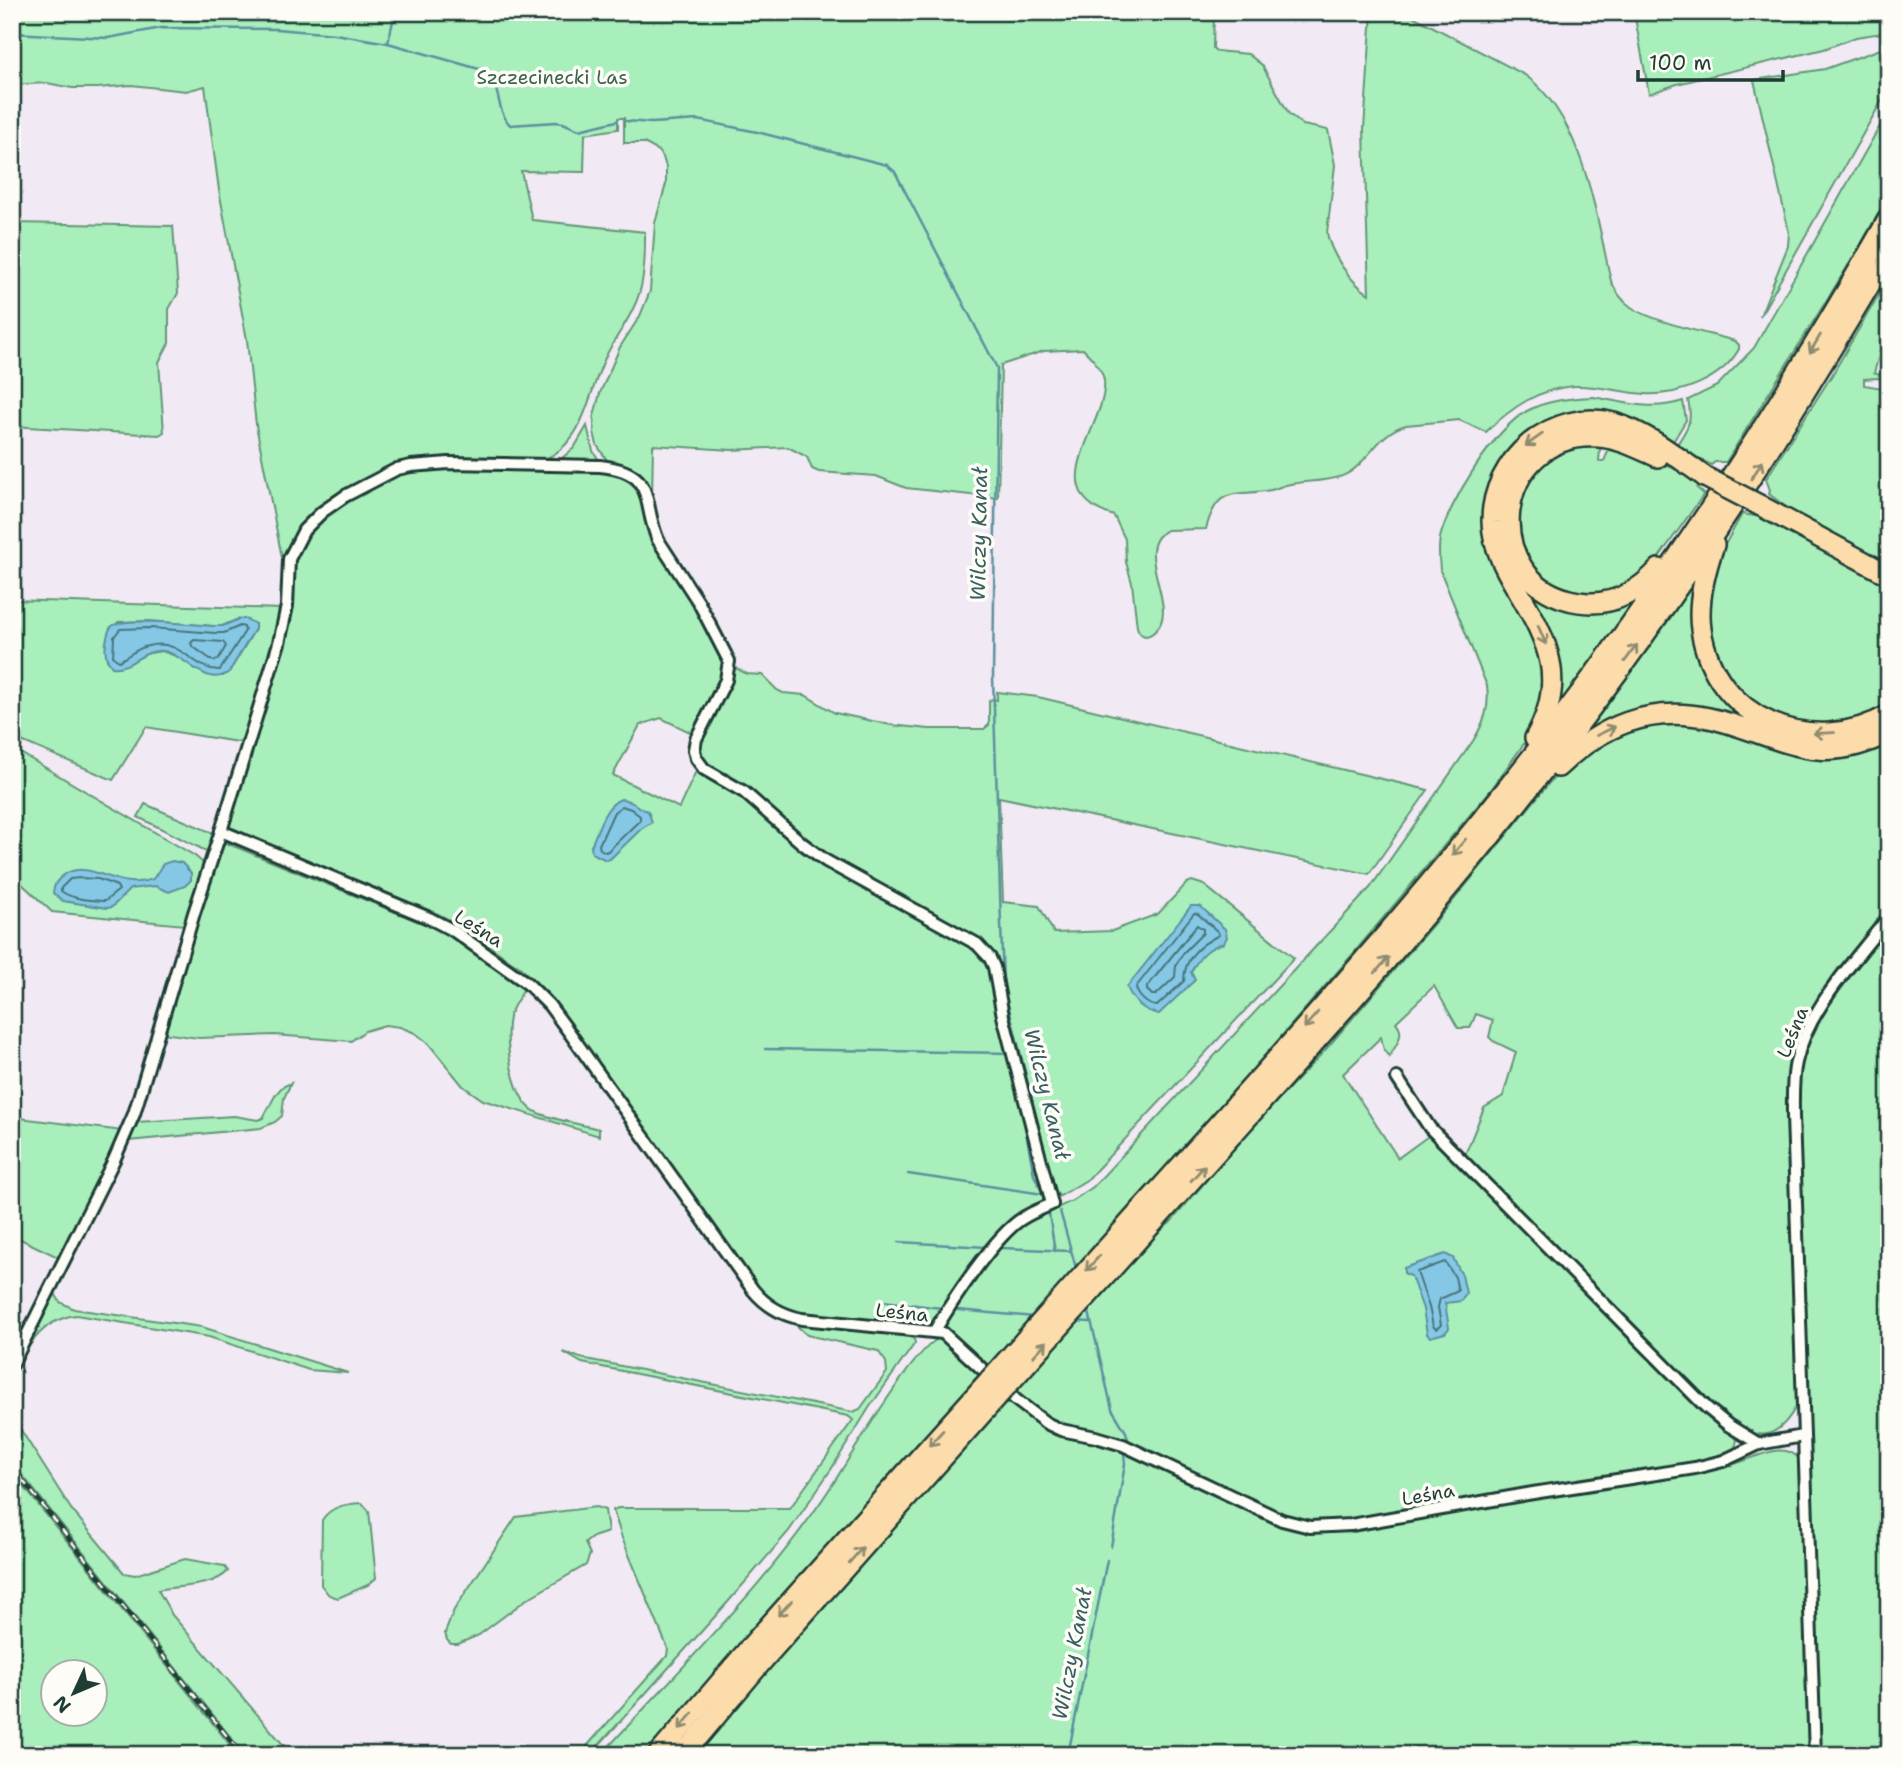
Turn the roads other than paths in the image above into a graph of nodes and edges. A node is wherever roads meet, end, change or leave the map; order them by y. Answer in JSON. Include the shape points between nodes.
{"nodes":[{"id":1,"x":1889,"y":218,"type":"edge"},
{"id":2,"x":1889,"y":252,"type":"edge"},
{"id":3,"x":1705,"y":477,"type":"junction"},
{"id":4,"x":1720,"y":527,"type":"junction"},
{"id":5,"x":1698,"y":528,"type":"junction"},
{"id":6,"x":1889,"y":575,"type":"edge"},
{"id":7,"x":1889,"y":715,"type":"edge"},
{"id":8,"x":1889,"y":732,"type":"edge"},
{"id":9,"x":1509,"y":800,"type":"junction"},
{"id":10,"x":221,"y":831,"type":"junction"},
{"id":11,"x":1889,"y":916,"type":"edge"},
{"id":12,"x":1397,"y":1078,"type":"dead end"},
{"id":13,"x":933,"y":1332,"type":"junction"},
{"id":14,"x":12,"y":1365,"type":"edge"},
{"id":15,"x":988,"y":1394,"type":"junction"},
{"id":16,"x":1803,"y":1436,"type":"junction"},
{"id":17,"x":1759,"y":1444,"type":"junction"},
{"id":18,"x":658,"y":1755,"type":"edge"},
{"id":19,"x":683,"y":1755,"type":"edge"},
{"id":20,"x":1815,"y":1755,"type":"edge"}],
"edges":[{"from":1,"to":5,"type":"highway","one_way":true,"via":[[1794,380]]},
{"from":4,"to":2,"type":"highway","one_way":true},
{"from":3,"to":5,"type":"highway","via":[[1619,441],[1584,437],[1566,440],[1538,456],[1520,476],[1509,504],[1510,539],[1527,573],[1556,595],[1588,603],[1622,598],[1636,590]]},
{"from":3,"to":6,"type":"highway","bridge":true},
{"from":3,"to":9,"type":"highway","one_way":true,"via":[[1633,430],[1597,421],[1548,431],[1523,448],[1504,472],[1494,504],[1494,540],[1545,641],[1553,679],[1545,721]]},
{"from":7,"to":4,"type":"highway","one_way":true,"via":[[1860,728],[1819,734],[1780,727],[1743,706],[1712,667],[1700,627],[1700,602]]},
{"from":9,"to":4,"type":"highway","one_way":true,"via":[[1629,657]]},
{"from":5,"to":9,"type":"highway"},
{"from":9,"to":8,"type":"highway","one_way":true,"via":[[1607,729],[1637,719],[1709,718],[1810,748],[1851,746]]},
{"from":9,"to":15,"type":"highway","bridge":true,"via":[[1382,966],[1145,1218]]},
{"from":10,"to":13,"type":"street","name":"Leśna","via":[[429,918],[528,984],[549,1004],[744,1279],[771,1308],[802,1320]]},
{"from":10,"to":13,"type":"street","via":[[284,625],[289,559],[304,530],[321,512],[366,484],[411,466],[600,466],[631,475],[647,494],[658,540],[729,661],[726,680],[696,739],[696,758],[704,769],[744,792],[826,861],[977,944],[994,967],[1052,1204],[1021,1219],[1003,1236]]},
{"from":10,"to":14,"type":"street","via":[[125,1137]]},
{"from":11,"to":16,"type":"street","name":"Leśna","via":[[1818,1010],[1794,1071]]},
{"from":12,"to":17,"type":"street","via":[[1430,1128],[1706,1407]]},
{"from":13,"to":17,"type":"street","name":"Leśna","via":[[943,1333],[1046,1423],[1123,1445],[1300,1526],[1337,1527],[1668,1473],[1723,1461]]},
{"from":15,"to":18,"type":"highway","one_way":true,"via":[[758,1638]]},
{"from":19,"to":15,"type":"highway","one_way":true},
{"from":16,"to":17,"type":"street","name":"Leśna"},
{"from":16,"to":20,"type":"street","name":"Leśna"}]}
